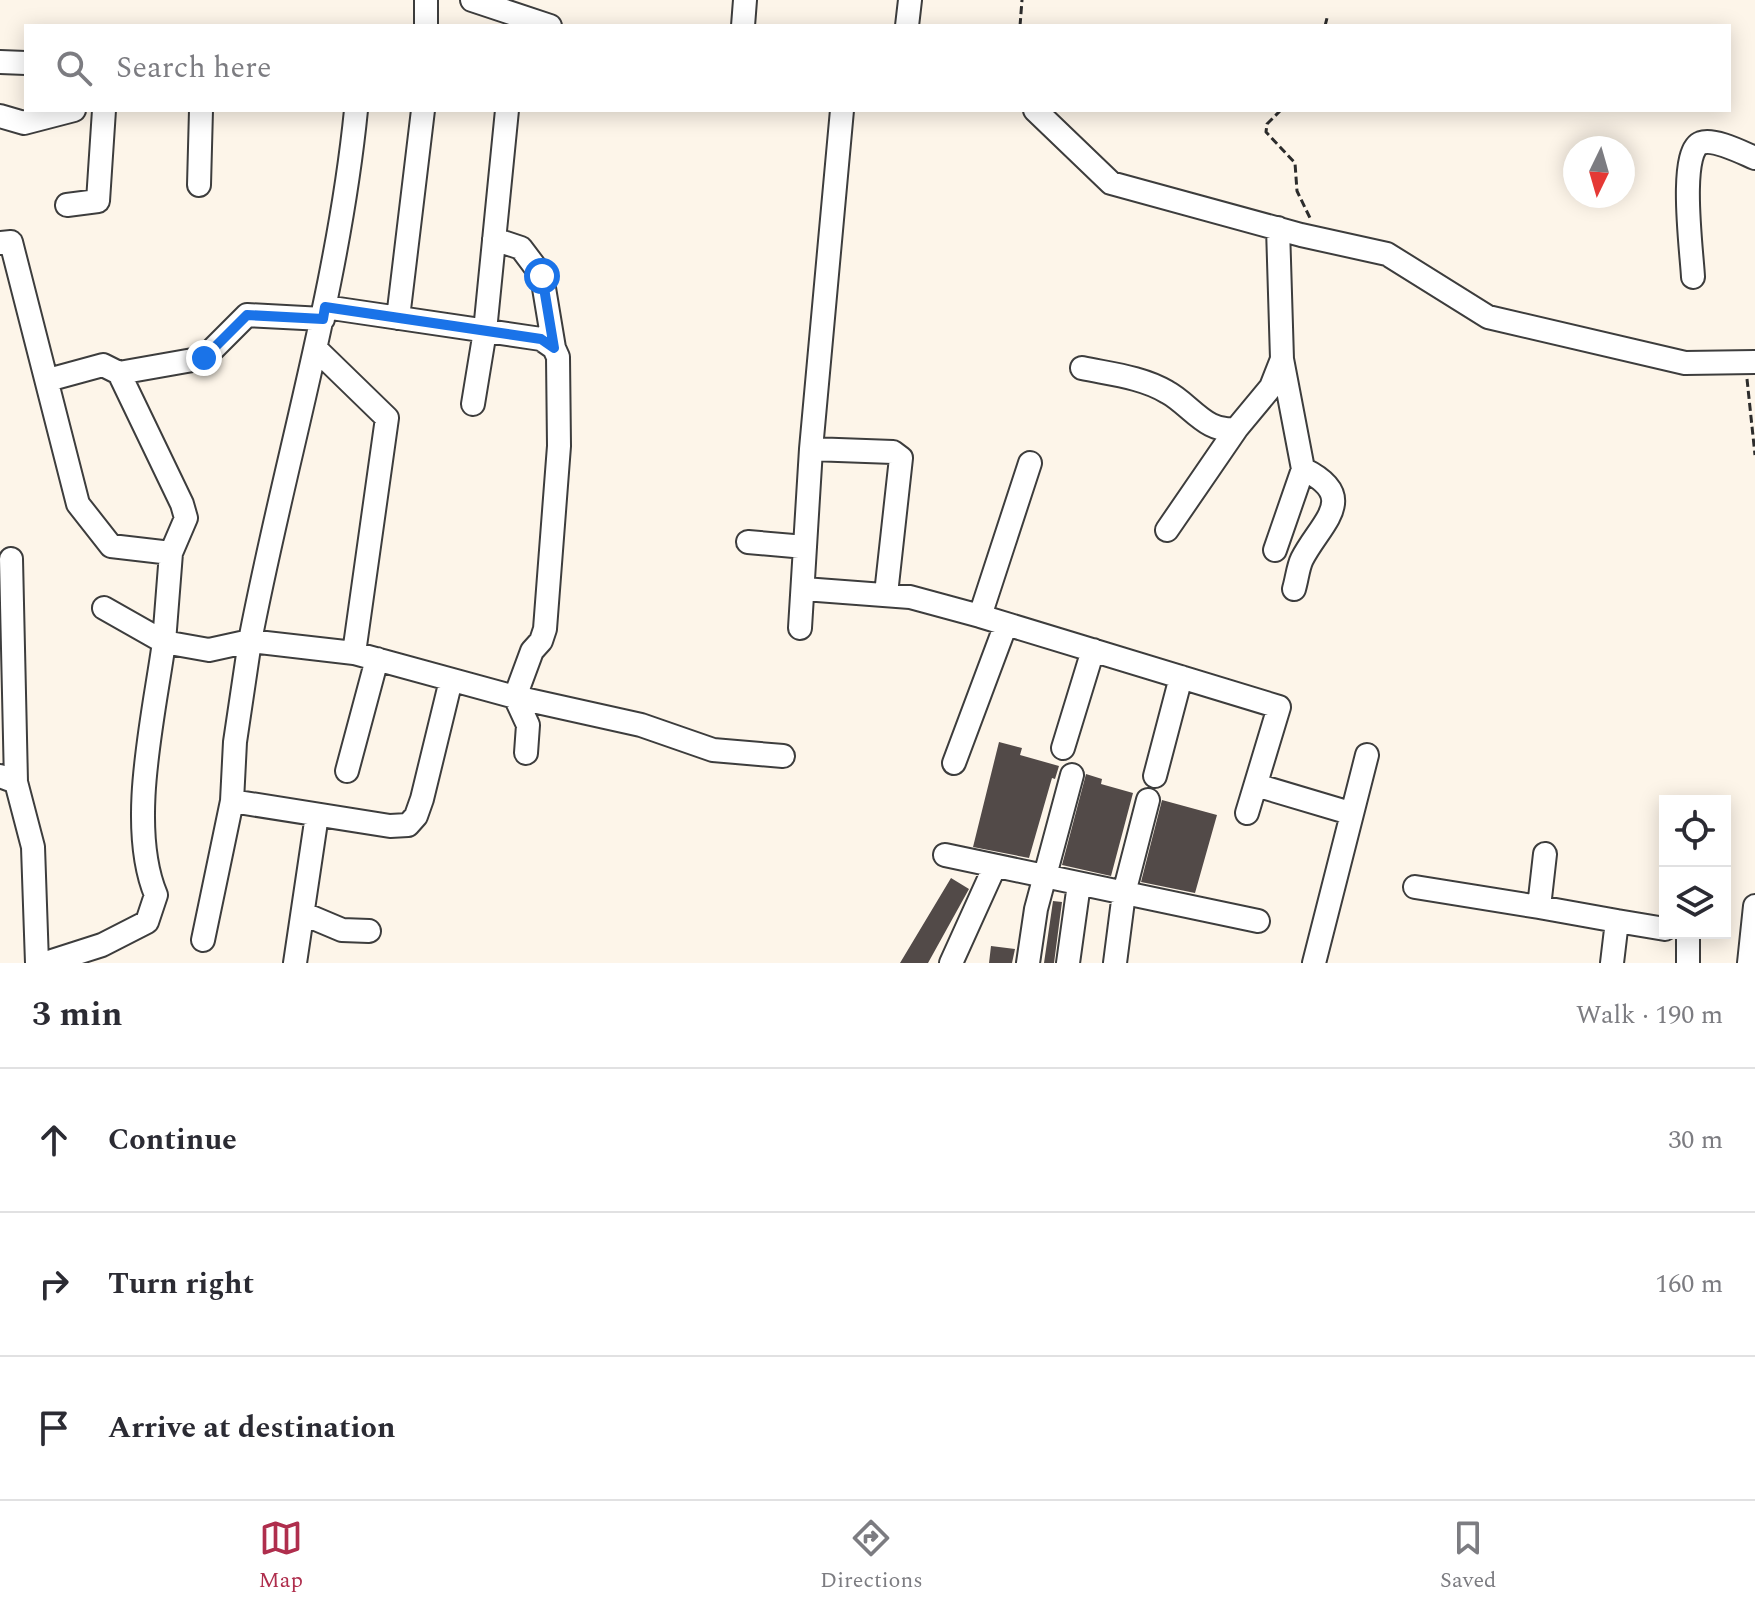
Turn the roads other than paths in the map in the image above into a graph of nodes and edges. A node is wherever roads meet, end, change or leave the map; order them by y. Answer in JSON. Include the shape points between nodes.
{"nodes":[{"id":1,"x":426,"y":0,"type":"edge"},
{"id":2,"x":472,"y":0,"type":"edge"},
{"id":3,"x":745,"y":0,"type":"edge"},
{"id":4,"x":910,"y":0,"type":"edge"},
{"id":5,"x":426,"y":24,"type":"edge"},
{"id":6,"x":544,"y":24,"type":"edge"},
{"id":7,"x":743,"y":24,"type":"edge"},
{"id":8,"x":907,"y":24,"type":"edge"},
{"id":9,"x":0,"y":62,"type":"edge"},
{"id":10,"x":24,"y":63,"type":"edge"},
{"id":11,"x":66,"y":112,"type":"edge"},
{"id":12,"x":104,"y":112,"type":"edge"},
{"id":13,"x":201,"y":112,"type":"edge"},
{"id":14,"x":356,"y":112,"type":"edge"},
{"id":15,"x":423,"y":112,"type":"edge"},
{"id":16,"x":507,"y":112,"type":"edge"},
{"id":17,"x":842,"y":112,"type":"edge"},
{"id":18,"x":1037,"y":112,"type":"edge"},
{"id":19,"x":0,"y":116,"type":"edge"},
{"id":20,"x":1755,"y":158,"type":"edge"},
{"id":21,"x":199,"y":185,"type":"dead end"},
{"id":22,"x":67,"y":205,"type":"dead end"},
{"id":23,"x":1278,"y":228,"type":"junction"},
{"id":24,"x":494,"y":239,"type":"junction"},
{"id":25,"x":0,"y":243,"type":"edge"},
{"id":26,"x":1693,"y":277,"type":"dead end"},
{"id":27,"x":324,"y":313,"type":"junction"},
{"id":28,"x":398,"y":318,"type":"junction"},
{"id":29,"x":485,"y":331,"type":"junction"},
{"id":30,"x":554,"y":348,"type":"junction"},
{"id":31,"x":316,"y":349,"type":"junction"},
{"id":32,"x":1282,"y":359,"type":"junction"},
{"id":33,"x":1750,"y":362,"type":"edge"},
{"id":34,"x":1082,"y":368,"type":"dead end"},
{"id":35,"x":119,"y":373,"type":"junction"},
{"id":36,"x":48,"y":380,"type":"junction"},
{"id":37,"x":473,"y":404,"type":"dead end"},
{"id":38,"x":1237,"y":428,"type":"junction"},
{"id":39,"x":811,"y":449,"type":"junction"},
{"id":40,"x":1030,"y":463,"type":"dead end"},
{"id":41,"x":1303,"y":469,"type":"junction"},
{"id":42,"x":1167,"y":530,"type":"dead end"},
{"id":43,"x":748,"y":542,"type":"dead end"},
{"id":44,"x":805,"y":547,"type":"junction"},
{"id":45,"x":1275,"y":550,"type":"dead end"},
{"id":46,"x":171,"y":553,"type":"junction"},
{"id":47,"x":11,"y":559,"type":"dead end"},
{"id":48,"x":804,"y":589,"type":"junction"},
{"id":49,"x":1294,"y":589,"type":"dead end"},
{"id":50,"x":886,"y":594,"type":"junction"},
{"id":51,"x":104,"y":608,"type":"dead end"},
{"id":52,"x":980,"y":616,"type":"junction"},
{"id":53,"x":1006,"y":624,"type":"junction"},
{"id":54,"x":800,"y":628,"type":"dead end"},
{"id":55,"x":250,"y":641,"type":"junction"},
{"id":56,"x":164,"y":642,"type":"junction"},
{"id":57,"x":1093,"y":650,"type":"junction"},
{"id":58,"x":354,"y":653,"type":"junction"},
{"id":59,"x":377,"y":659,"type":"junction"},
{"id":60,"x":1181,"y":677,"type":"junction"},
{"id":61,"x":451,"y":680,"type":"junction"},
{"id":62,"x":515,"y":697,"type":"junction"},
{"id":63,"x":1063,"y":748,"type":"dead end"},
{"id":64,"x":526,"y":753,"type":"dead end"},
{"id":65,"x":1367,"y":755,"type":"dead end"},
{"id":66,"x":783,"y":756,"type":"dead end"},
{"id":67,"x":954,"y":763,"type":"dead end"},
{"id":68,"x":347,"y":771,"type":"dead end"},
{"id":69,"x":1072,"y":775,"type":"dead end"},
{"id":70,"x":1155,"y":776,"type":"dead end"},
{"id":71,"x":8,"y":779,"type":"edge"},
{"id":72,"x":1256,"y":785,"type":"junction"},
{"id":73,"x":1148,"y":800,"type":"dead end"},
{"id":74,"x":232,"y":801,"type":"junction"},
{"id":75,"x":1247,"y":813,"type":"dead end"},
{"id":76,"x":1350,"y":813,"type":"junction"},
{"id":77,"x":317,"y":815,"type":"junction"},
{"id":78,"x":1545,"y":854,"type":"dead end"},
{"id":79,"x":945,"y":855,"type":"dead end"},
{"id":80,"x":994,"y":868,"type":"junction"},
{"id":81,"x":1044,"y":877,"type":"junction"},
{"id":82,"x":1079,"y":884,"type":"junction"},
{"id":83,"x":1415,"y":887,"type":"dead end"},
{"id":84,"x":1124,"y":893,"type":"junction"},
{"id":85,"x":1755,"y":906,"type":"edge"},
{"id":86,"x":1539,"y":907,"type":"junction"},
{"id":87,"x":304,"y":914,"type":"junction"},
{"id":88,"x":1258,"y":921,"type":"dead end"},
{"id":89,"x":1617,"y":921,"type":"junction"},
{"id":90,"x":1659,"y":928,"type":"edge"},
{"id":91,"x":369,"y":931,"type":"dead end"},
{"id":92,"x":1688,"y":939,"type":"edge"},
{"id":93,"x":203,"y":940,"type":"dead end"},
{"id":94,"x":37,"y":963,"type":"edge"},
{"id":95,"x":46,"y":963,"type":"edge"},
{"id":96,"x":295,"y":963,"type":"edge"},
{"id":97,"x":951,"y":963,"type":"edge"},
{"id":98,"x":1028,"y":963,"type":"edge"},
{"id":99,"x":1068,"y":963,"type":"edge"},
{"id":100,"x":1115,"y":963,"type":"edge"},
{"id":101,"x":1314,"y":963,"type":"edge"},
{"id":102,"x":1612,"y":963,"type":"edge"},
{"id":103,"x":1688,"y":963,"type":"edge"},
{"id":104,"x":1749,"y":963,"type":"edge"}],
"edges":[{"from":1,"to":5,"type":"street"},
{"from":2,"to":6,"type":"street"},
{"from":3,"to":7,"type":"street"},
{"from":4,"to":8,"type":"street"},
{"from":9,"to":10,"type":"street"},
{"from":11,"to":19,"type":"street","via":[[24,123]]},
{"from":12,"to":22,"type":"street","via":[[98,201]]},
{"from":13,"to":21,"type":"street"},
{"from":14,"to":27,"type":"street","via":[[348,190]]},
{"from":15,"to":28,"type":"street"},
{"from":16,"to":24,"type":"street"},
{"from":17,"to":39,"type":"street"},
{"from":18,"to":23,"type":"street","via":[[1111,183]]},
{"from":20,"to":26,"type":"street","via":[[1710,142],[1694,148],[1687,174]]},
{"from":23,"to":32,"type":"street"},
{"from":23,"to":33,"type":"street","via":[[1387,254],[1488,317],[1685,363]]},
{"from":24,"to":29,"type":"street"},
{"from":24,"to":30,"type":"street","via":[[521,248],[542,276]]},
{"from":25,"to":36,"type":"street","via":[[11,242]]},
{"from":27,"to":28,"type":"street"},
{"from":27,"to":31,"type":"street"},
{"from":27,"to":35,"type":"street","via":[[247,315],[204,358]]},
{"from":28,"to":29,"type":"street"},
{"from":29,"to":30,"type":"street","via":[[541,339]]},
{"from":29,"to":37,"type":"street"},
{"from":30,"to":62,"type":"street","via":[[559,446],[545,629]]},
{"from":31,"to":55,"type":"street"},
{"from":31,"to":58,"type":"street","via":[[387,418]]},
{"from":32,"to":38,"type":"street","via":[[1271,387]]},
{"from":32,"to":41,"type":"street"},
{"from":34,"to":38,"type":"street","via":[[1156,386],[1210,425]]},
{"from":35,"to":36,"type":"street","via":[[103,365]]},
{"from":35,"to":46,"type":"street","via":[[182,504],[186,518]]},
{"from":36,"to":46,"type":"street","via":[[78,504],[111,546]]},
{"from":38,"to":42,"type":"street"},
{"from":39,"to":44,"type":"street"},
{"from":39,"to":50,"type":"street","via":[[893,452],[901,458]]},
{"from":40,"to":52,"type":"street"},
{"from":41,"to":45,"type":"street"},
{"from":41,"to":49,"type":"street","via":[[1333,493],[1333,507],[1327,525],[1301,560]]},
{"from":43,"to":44,"type":"street"},
{"from":44,"to":48,"type":"street"},
{"from":46,"to":56,"type":"street"},
{"from":47,"to":71,"type":"street"},
{"from":48,"to":50,"type":"street"},
{"from":48,"to":54,"type":"street"},
{"from":50,"to":52,"type":"street"},
{"from":51,"to":56,"type":"street"},
{"from":52,"to":53,"type":"street"},
{"from":53,"to":57,"type":"street"},
{"from":53,"to":67,"type":"street"},
{"from":55,"to":56,"type":"street","via":[[209,650]]},
{"from":55,"to":58,"type":"street"},
{"from":55,"to":74,"type":"street"},
{"from":56,"to":95,"type":"street","via":[[140,832],[156,895],[147,922],[102,945]]},
{"from":57,"to":60,"type":"street"},
{"from":57,"to":63,"type":"street"},
{"from":58,"to":59,"type":"street"},
{"from":59,"to":61,"type":"street"},
{"from":59,"to":68,"type":"street"},
{"from":60,"to":70,"type":"street"},
{"from":60,"to":72,"type":"street","via":[[1279,707]]},
{"from":61,"to":62,"type":"street"},
{"from":61,"to":77,"type":"street","via":[[422,799],[408,825]]},
{"from":62,"to":64,"type":"street","via":[[528,725]]},
{"from":62,"to":66,"type":"street","via":[[641,725],[713,750]]},
{"from":65,"to":76,"type":"street"},
{"from":69,"to":81,"type":"street"},
{"from":71,"to":94,"type":"street","via":[[33,847]]},
{"from":72,"to":75,"type":"street"},
{"from":72,"to":76,"type":"street"},
{"from":73,"to":84,"type":"street"},
{"from":74,"to":77,"type":"street"},
{"from":74,"to":93,"type":"street"},
{"from":76,"to":101,"type":"street"},
{"from":77,"to":87,"type":"street","via":[[302,897]]},
{"from":78,"to":86,"type":"street"},
{"from":79,"to":80,"type":"street"},
{"from":80,"to":81,"type":"street"},
{"from":80,"to":97,"type":"street"},
{"from":81,"to":82,"type":"street"},
{"from":81,"to":98,"type":"street"},
{"from":82,"to":84,"type":"street"},
{"from":82,"to":99,"type":"street"},
{"from":83,"to":86,"type":"street"},
{"from":84,"to":88,"type":"street"},
{"from":84,"to":100,"type":"street"},
{"from":85,"to":104,"type":"street"},
{"from":86,"to":89,"type":"street"},
{"from":87,"to":91,"type":"street","via":[[342,930]]},
{"from":87,"to":96,"type":"street"},
{"from":89,"to":90,"type":"street"},
{"from":89,"to":102,"type":"street"},
{"from":92,"to":103,"type":"street"}]}
